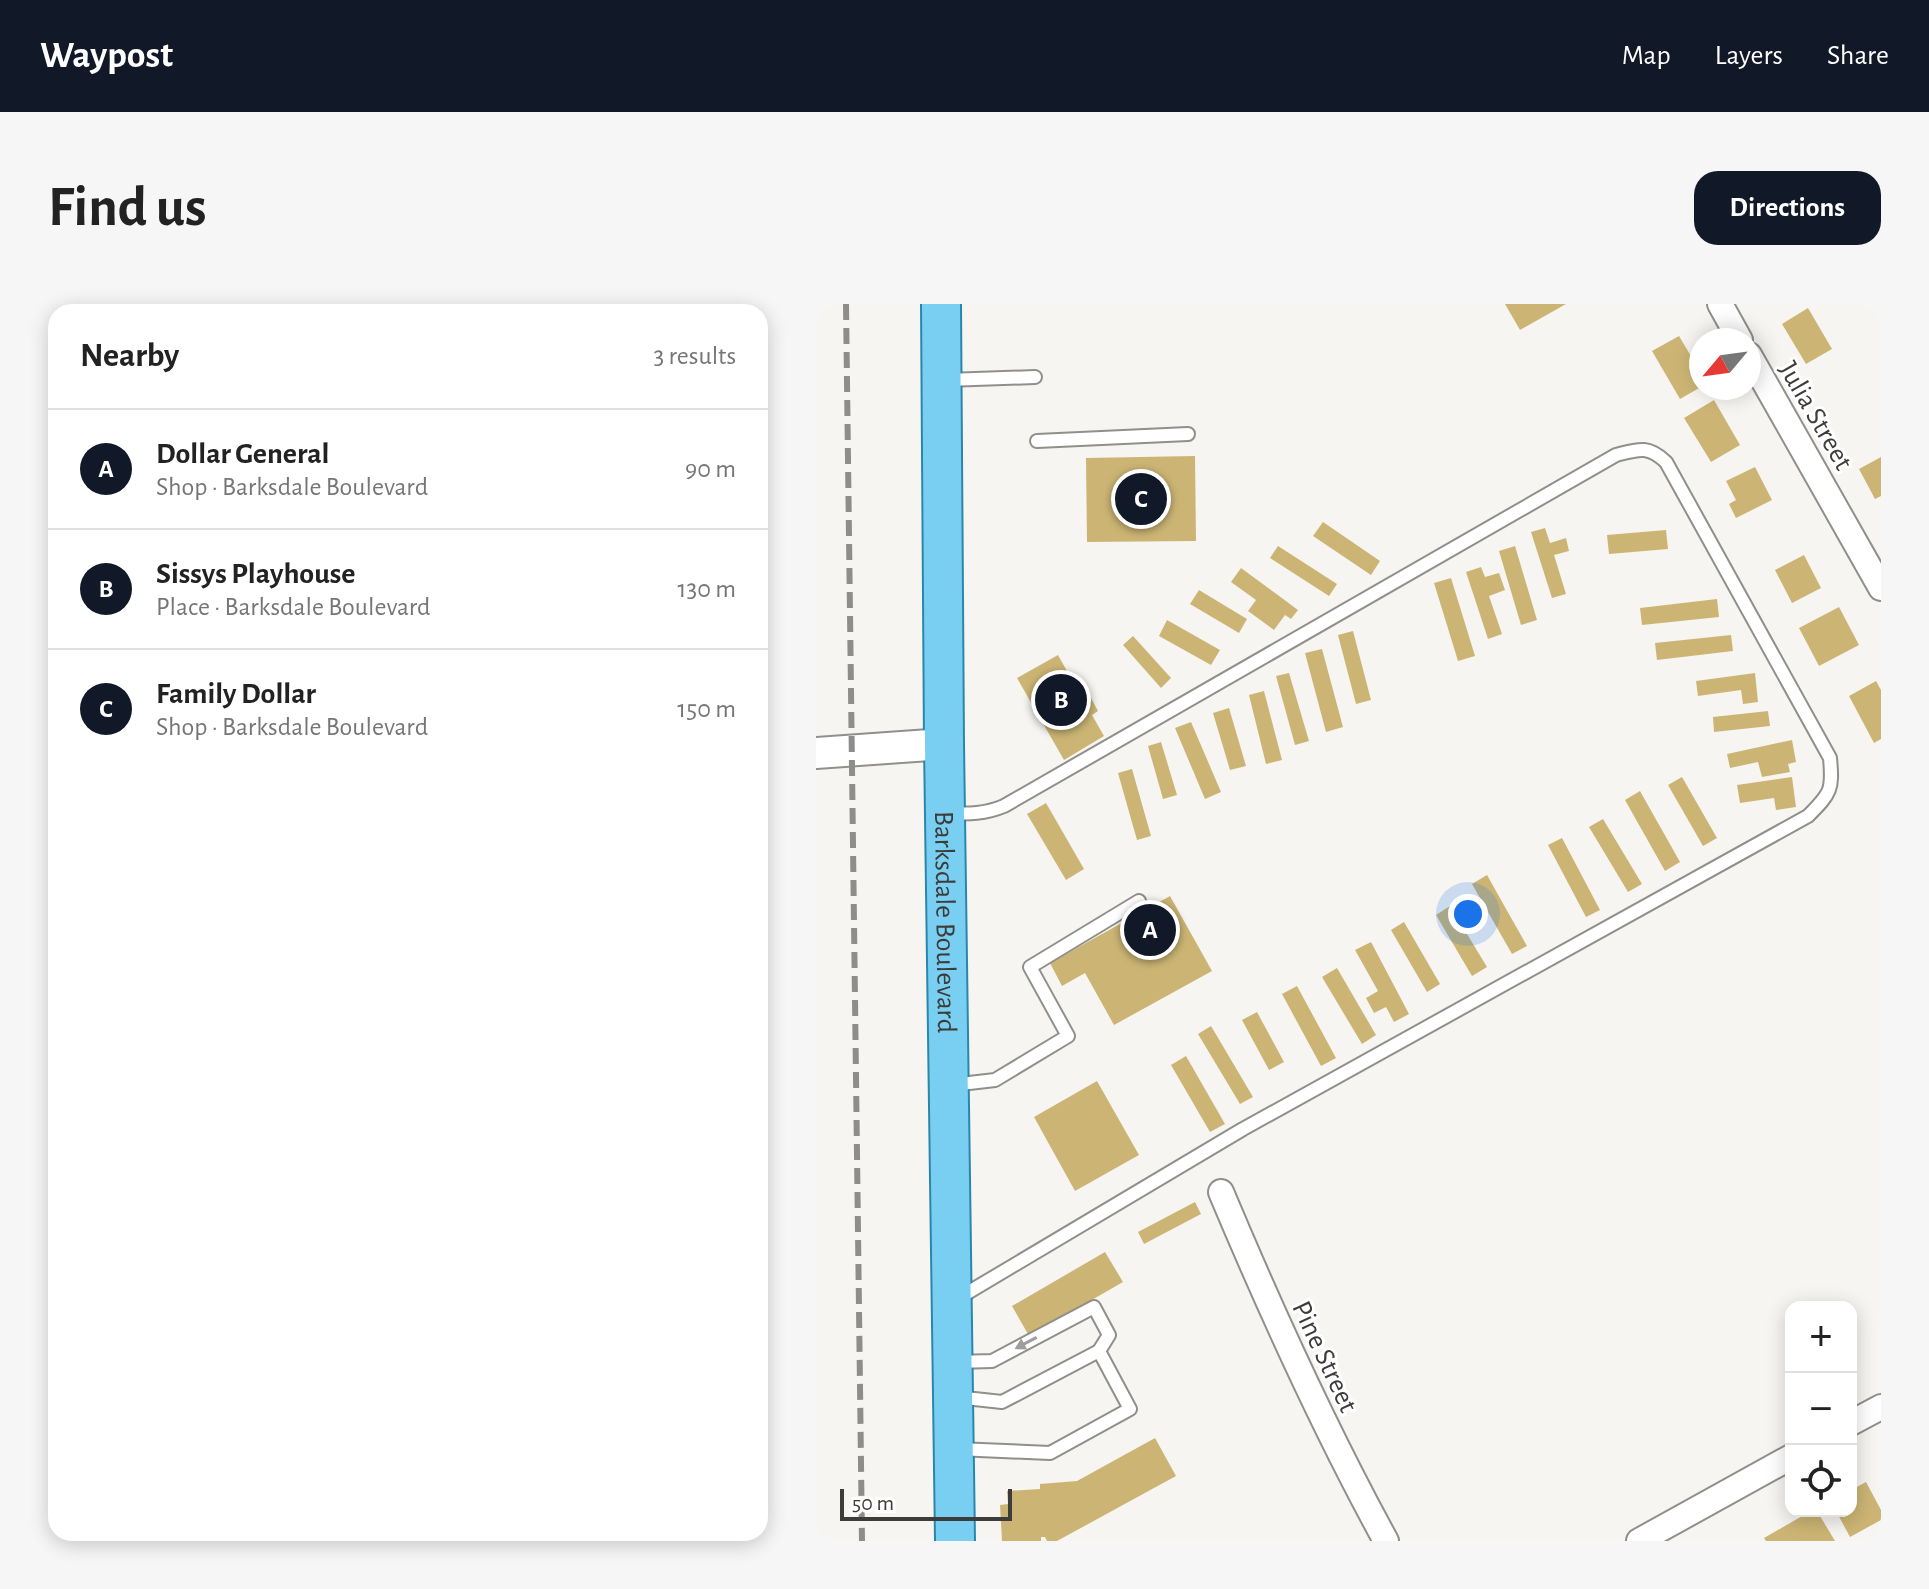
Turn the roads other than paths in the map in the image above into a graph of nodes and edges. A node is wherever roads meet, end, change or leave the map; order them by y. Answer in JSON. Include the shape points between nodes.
{"nodes":[{"id":1,"x":941,"y":304,"type":"edge"},
{"id":2,"x":1720,"y":304,"type":"edge"},
{"id":3,"x":1733,"y":328,"type":"edge"},
{"id":4,"x":1761,"y":376,"type":"edge"},
{"id":5,"x":1035,"y":377,"type":"dead end"},
{"id":6,"x":942,"y":380,"type":"junction"},
{"id":7,"x":1188,"y":434,"type":"dead end"},
{"id":8,"x":1037,"y":441,"type":"dead end"},
{"id":9,"x":1881,"y":588,"type":"edge"},
{"id":10,"x":944,"y":744,"type":"junction"},
{"id":11,"x":816,"y":753,"type":"edge"},
{"id":12,"x":945,"y":813,"type":"junction"},
{"id":13,"x":1139,"y":901,"type":"dead end"},
{"id":14,"x":949,"y":1086,"type":"junction"},
{"id":15,"x":1221,"y":1192,"type":"dead end"},
{"id":16,"x":953,"y":1301,"type":"junction"},
{"id":17,"x":1099,"y":1351,"type":"junction"},
{"id":18,"x":953,"y":1380,"type":"junction"},
{"id":19,"x":1881,"y":1407,"type":"edge"},
{"id":20,"x":1857,"y":1420,"type":"edge"},
{"id":21,"x":954,"y":1449,"type":"junction"},
{"id":22,"x":1785,"y":1460,"type":"edge"},
{"id":23,"x":955,"y":1541,"type":"edge"},
{"id":24,"x":1386,"y":1541,"type":"edge"},
{"id":25,"x":1639,"y":1541,"type":"edge"}],
"edges":[{"from":1,"to":6,"type":"main road","name":"Barksdale Boulevard"},
{"from":2,"to":3,"type":"street"},
{"from":4,"to":9,"type":"street","name":"Julia Street"},
{"from":5,"to":6,"type":"lane"},
{"from":6,"to":10,"type":"main road","name":"Barksdale Boulevard"},
{"from":7,"to":8,"type":"lane"},
{"from":10,"to":11,"type":"street"},
{"from":10,"to":12,"type":"main road","name":"Barksdale Boulevard"},
{"from":12,"to":14,"type":"main road","name":"Barksdale Boulevard"},
{"from":12,"to":16,"type":"lane","via":[[978,814],[1004,806],[1616,455],[1640,449],[1655,451],[1666,462],[1830,758],[1832,783],[1824,801],[1808,816],[1243,1129]]},
{"from":13,"to":14,"type":"lane","via":[[1030,967],[1068,1036],[995,1080]]},
{"from":14,"to":16,"type":"main road","name":"Barksdale Boulevard"},
{"from":15,"to":24,"type":"street","name":"Pine Street","via":[[1313,1399]]},
{"from":16,"to":18,"type":"main road","name":"Barksdale Boulevard"},
{"from":17,"to":18,"type":"lane","via":[[1002,1402]]},
{"from":17,"to":18,"type":"lane","one_way":true,"via":[[1109,1335],[1094,1307]]},
{"from":17,"to":21,"type":"lane","via":[[1130,1409],[1050,1453]]},
{"from":18,"to":21,"type":"main road","name":"Barksdale Boulevard"},
{"from":19,"to":20,"type":"street"},
{"from":21,"to":23,"type":"main road","name":"Barksdale Boulevard"},
{"from":22,"to":25,"type":"street"}]}
